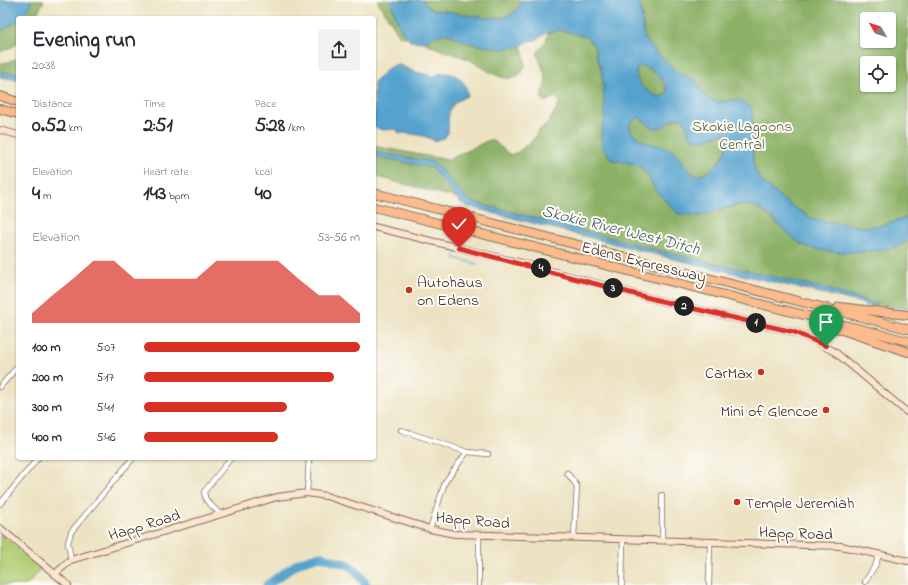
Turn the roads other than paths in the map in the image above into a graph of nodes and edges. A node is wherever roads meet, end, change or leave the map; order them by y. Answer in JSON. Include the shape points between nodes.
{"nodes":[{"id":1,"x":0,"y":96,"type":"edge"},
{"id":2,"x":16,"y":101,"type":"edge"},
{"id":3,"x":0,"y":108,"type":"edge"},
{"id":4,"x":16,"y":113,"type":"edge"},
{"id":5,"x":0,"y":130,"type":"edge"},
{"id":6,"x":16,"y":134,"type":"edge"},
{"id":7,"x":376,"y":194,"type":"edge"},
{"id":8,"x":376,"y":208,"type":"edge"},
{"id":9,"x":376,"y":227,"type":"edge"},
{"id":10,"x":796,"y":300,"type":"junction"},
{"id":11,"x":792,"y":313,"type":"junction"},
{"id":12,"x":908,"y":314,"type":"edge"},
{"id":13,"x":908,"y":329,"type":"edge"},
{"id":14,"x":908,"y":341,"type":"edge"},
{"id":15,"x":908,"y":352,"type":"edge"},
{"id":16,"x":16,"y":368,"type":"edge"},
{"id":17,"x":0,"y":388,"type":"edge"},
{"id":18,"x":908,"y":413,"type":"edge"},
{"id":19,"x":401,"y":430,"type":"dead end"},
{"id":20,"x":467,"y":452,"type":"junction"},
{"id":21,"x":488,"y":454,"type":"dead end"},
{"id":22,"x":36,"y":460,"type":"edge"},
{"id":23,"x":131,"y":460,"type":"edge"},
{"id":24,"x":229,"y":460,"type":"edge"},
{"id":25,"x":309,"y":460,"type":"edge"},
{"id":26,"x":567,"y":473,"type":"dead end"},
{"id":27,"x":307,"y":493,"type":"junction"},
{"id":28,"x":662,"y":495,"type":"dead end"},
{"id":29,"x":0,"y":504,"type":"edge"},
{"id":30,"x":220,"y":514,"type":"junction"},
{"id":31,"x":0,"y":528,"type":"edge"},
{"id":32,"x":430,"y":529,"type":"junction"},
{"id":33,"x":479,"y":535,"type":"junction"},
{"id":34,"x":574,"y":537,"type":"junction"},
{"id":35,"x":623,"y":540,"type":"junction"},
{"id":36,"x":662,"y":541,"type":"junction"},
{"id":37,"x":710,"y":543,"type":"junction"},
{"id":38,"x":879,"y":554,"type":"junction"},
{"id":39,"x":71,"y":560,"type":"junction"},
{"id":40,"x":908,"y":560,"type":"edge"},
{"id":41,"x":55,"y":574,"type":"junction"},
{"id":42,"x":865,"y":582,"type":"dead end"},
{"id":43,"x":68,"y":585,"type":"edge"},
{"id":44,"x":479,"y":585,"type":"edge"},
{"id":45,"x":622,"y":585,"type":"edge"},
{"id":46,"x":709,"y":585,"type":"edge"}],
"edges":[{"from":1,"to":2,"type":"highway"},
{"from":3,"to":4,"type":"highway"},
{"from":5,"to":6,"type":"street"},
{"from":7,"to":10,"type":"highway","name":"Edens Expressway"},
{"from":8,"to":11,"type":"highway","name":"Edens Expressway"},
{"from":9,"to":18,"type":"street","via":[[530,265],[661,301],[794,332],[835,352]]},
{"from":10,"to":12,"type":"highway"},
{"from":10,"to":13,"type":"highway","name":"Edens Expressway"},
{"from":11,"to":14,"type":"highway","name":"Edens Expressway"},
{"from":11,"to":15,"type":"highway"},
{"from":16,"to":17,"type":"street"},
{"from":19,"to":20,"type":"street"},
{"from":20,"to":21,"type":"street"},
{"from":20,"to":32,"type":"street","via":[[445,482]]},
{"from":22,"to":29,"type":"street"},
{"from":23,"to":39,"type":"street","via":[[71,532],[68,544]]},
{"from":24,"to":30,"type":"street","via":[[204,492],[206,500]]},
{"from":25,"to":27,"type":"street"},
{"from":26,"to":34,"type":"street","via":[[577,486]]},
{"from":27,"to":30,"type":"street","name":"Happ Road","via":[[277,497]]},
{"from":27,"to":32,"type":"street","name":"Happ Road","via":[[326,496]]},
{"from":28,"to":36,"type":"street"},
{"from":30,"to":39,"type":"street","name":"Happ Road"},
{"from":31,"to":41,"type":"street"},
{"from":32,"to":33,"type":"street","name":"Happ Road"},
{"from":33,"to":34,"type":"street","name":"Happ Road"},
{"from":33,"to":44,"type":"street"},
{"from":34,"to":35,"type":"street","name":"Happ Road"},
{"from":35,"to":36,"type":"street","name":"Happ Road"},
{"from":35,"to":45,"type":"street"},
{"from":36,"to":37,"type":"street","name":"Happ Road"},
{"from":37,"to":38,"type":"street","name":"Happ Road","via":[[841,546]]},
{"from":37,"to":46,"type":"street"},
{"from":38,"to":40,"type":"street","name":"Happ Road"},
{"from":38,"to":42,"type":"street"},
{"from":39,"to":41,"type":"street","name":"Happ Road"},
{"from":41,"to":43,"type":"street"}]}
